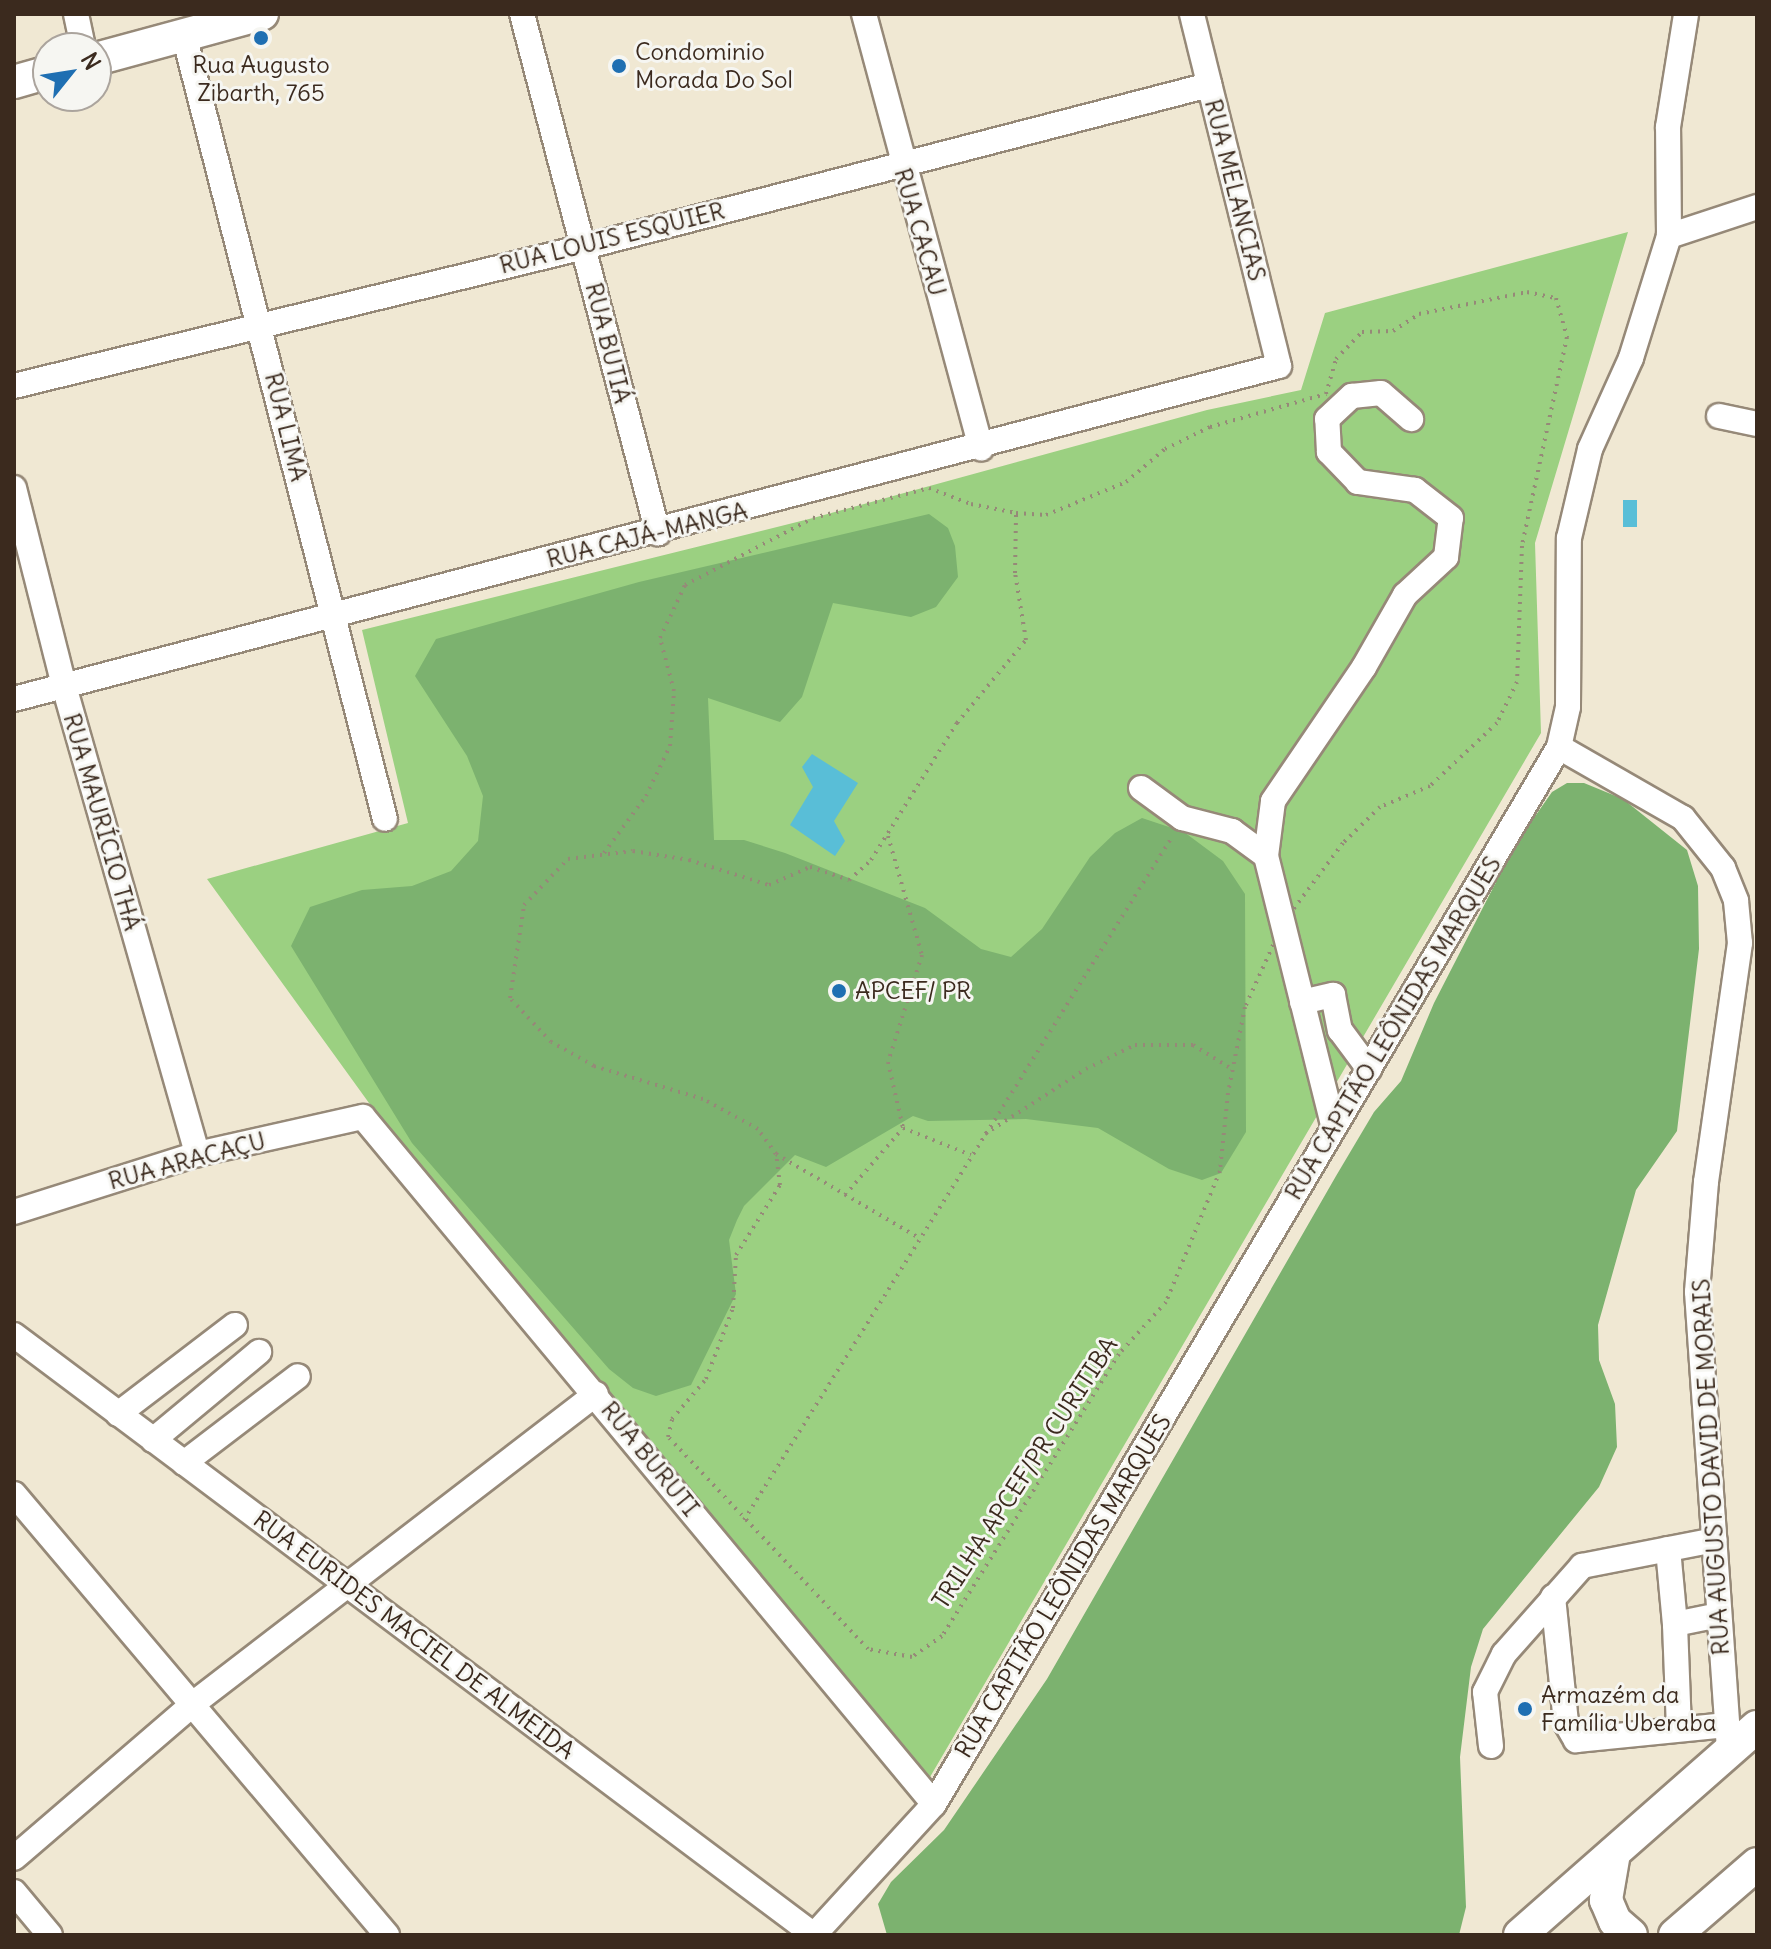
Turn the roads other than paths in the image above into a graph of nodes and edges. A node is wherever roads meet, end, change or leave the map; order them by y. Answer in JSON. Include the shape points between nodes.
{"nodes":[{"id":1,"x":262,"y":14,"type":"edge"},
{"id":2,"x":522,"y":14,"type":"edge"},
{"id":3,"x":864,"y":14,"type":"edge"},
{"id":4,"x":1192,"y":14,"type":"edge"},
{"id":5,"x":1686,"y":14,"type":"edge"},
{"id":6,"x":184,"y":35,"type":"junction"},
{"id":7,"x":112,"y":55,"type":"edge"},
{"id":8,"x":1209,"y":85,"type":"junction"},
{"id":9,"x":900,"y":163,"type":"junction"},
{"id":10,"x":1757,"y":207,"type":"edge"},
{"id":11,"x":1669,"y":236,"type":"junction"},
{"id":12,"x":584,"y":247,"type":"junction"},
{"id":13,"x":260,"y":323,"type":"junction"},
{"id":14,"x":1279,"y":366,"type":"joint"},
{"id":15,"x":14,"y":386,"type":"edge"},
{"id":16,"x":1719,"y":416,"type":"dead end"},
{"id":17,"x":1411,"y":419,"type":"dead end"},
{"id":18,"x":1757,"y":424,"type":"edge"},
{"id":19,"x":981,"y":449,"type":"junction"},
{"id":20,"x":16,"y":501,"type":"edge"},
{"id":21,"x":658,"y":533,"type":"junction"},
{"id":22,"x":332,"y":614,"type":"junction"},
{"id":23,"x":64,"y":686,"type":"junction"},
{"id":24,"x":14,"y":699,"type":"edge"},
{"id":25,"x":1559,"y":747,"type":"junction"},
{"id":26,"x":1141,"y":788,"type":"dead end"},
{"id":27,"x":385,"y":819,"type":"dead end"},
{"id":28,"x":1266,"y":856,"type":"junction"},
{"id":29,"x":1302,"y":1002,"type":"junction"},
{"id":30,"x":1340,"y":1030,"type":"junction"},
{"id":31,"x":1310,"y":1037,"type":"junction"},
{"id":32,"x":1369,"y":1069,"type":"junction"},
{"id":33,"x":363,"y":1117,"type":"joint"},
{"id":34,"x":1334,"y":1128,"type":"junction"},
{"id":35,"x":197,"y":1154,"type":"junction"},
{"id":36,"x":14,"y":1212,"type":"edge"},
{"id":37,"x":235,"y":1325,"type":"dead end"},
{"id":38,"x":14,"y":1335,"type":"edge"},
{"id":39,"x":259,"y":1352,"type":"dead end"},
{"id":40,"x":298,"y":1376,"type":"dead end"},
{"id":41,"x":596,"y":1394,"type":"junction"},
{"id":42,"x":118,"y":1414,"type":"junction"},
{"id":43,"x":153,"y":1440,"type":"junction"},
{"id":44,"x":184,"y":1463,"type":"junction"},
{"id":45,"x":14,"y":1494,"type":"edge"},
{"id":46,"x":1714,"y":1540,"type":"junction"},
{"id":47,"x":1668,"y":1549,"type":"junction"},
{"id":48,"x":345,"y":1584,"type":"junction"},
{"id":49,"x":1553,"y":1597,"type":"junction"},
{"id":50,"x":1719,"y":1615,"type":"junction"},
{"id":51,"x":1675,"y":1624,"type":"junction"},
{"id":52,"x":194,"y":1703,"type":"junction"},
{"id":53,"x":1679,"y":1729,"type":"junction"},
{"id":54,"x":1738,"y":1734,"type":"edge"},
{"id":55,"x":1491,"y":1746,"type":"dead end"},
{"id":56,"x":934,"y":1804,"type":"junction"},
{"id":57,"x":1614,"y":1853,"type":"junction"},
{"id":58,"x":14,"y":1858,"type":"edge"},
{"id":59,"x":1757,"y":1864,"type":"edge"},
{"id":60,"x":14,"y":1892,"type":"edge"},
{"id":61,"x":1674,"y":1934,"type":"edge"},
{"id":62,"x":50,"y":1935,"type":"edge"},
{"id":63,"x":387,"y":1935,"type":"edge"},
{"id":64,"x":814,"y":1935,"type":"edge"},
{"id":65,"x":1520,"y":1935,"type":"edge"},
{"id":66,"x":1631,"y":1935,"type":"edge"}],
"edges":[{"from":1,"to":6,"type":"main road"},
{"from":2,"to":12,"type":"street","name":"RUA BUTIÁ"},
{"from":3,"to":9,"type":"street","name":"RUA CACAU"},
{"from":4,"to":8,"type":"street","name":"RUA MELANCIAS"},
{"from":5,"to":11,"type":"street","name":"RUA CAPITÃO LEÔNIDAS MARQUES","via":[[1668,127]]},
{"from":6,"to":7,"type":"main road"},
{"from":6,"to":13,"type":"street","name":"RUA LIMA"},
{"from":8,"to":9,"type":"street","name":"RUA LOUIS ESQUIER"},
{"from":8,"to":14,"type":"street","name":"RUA MELANCIAS"},
{"from":9,"to":12,"type":"street","name":"RUA LOUIS ESQUIER"},
{"from":9,"to":19,"type":"street","name":"RUA CACAU"},
{"from":10,"to":11,"type":"street"},
{"from":11,"to":25,"type":"street","name":"RUA CAPITÃO LEÔNIDAS MARQUES","via":[[1631,358],[1590,449],[1569,538],[1568,707]]},
{"from":12,"to":13,"type":"street","name":"RUA LOUIS ESQUIER"},
{"from":12,"to":21,"type":"street","name":"RUA BUTIÁ"},
{"from":13,"to":15,"type":"street","name":"RUA LOUIS ESQUIER"},
{"from":13,"to":22,"type":"street","name":"RUA LIMA"},
{"from":14,"to":19,"type":"street","name":"RUA CAJÁ-MANGA"},
{"from":16,"to":18,"type":"street"},
{"from":17,"to":28,"type":"street","via":[[1381,393],[1352,396],[1327,419],[1329,452],[1358,482],[1415,490],[1451,518],[1446,557],[1405,595],[1364,667],[1273,801]]},
{"from":19,"to":21,"type":"street","name":"RUA CAJÁ-MANGA"},
{"from":20,"to":23,"type":"street","name":"RUA MAURÍCIO THÁ"},
{"from":21,"to":22,"type":"street","name":"RUA CAJÁ-MANGA"},
{"from":22,"to":23,"type":"street","name":"RUA CAJÁ-MANGA"},
{"from":22,"to":27,"type":"street","name":"RUA LIMA"},
{"from":23,"to":24,"type":"street","name":"RUA CAJÁ-MANGA"},
{"from":23,"to":35,"type":"street","name":"RUA MAURÍCIO THÁ"},
{"from":25,"to":32,"type":"street","name":"RUA CAPITÃO LEÔNIDAS MARQUES"},
{"from":25,"to":46,"type":"street","name":"RUA AUGUSTO DAVID DE MORAIS","via":[[1683,818],[1723,868],[1736,901],[1740,943],[1706,1182],[1697,1292]]},
{"from":26,"to":28,"type":"street","via":[[1182,818],[1232,831]]},
{"from":28,"to":29,"type":"street"},
{"from":29,"to":30,"type":"street","via":[[1333,995]]},
{"from":29,"to":31,"type":"street"},
{"from":30,"to":31,"type":"street"},
{"from":30,"to":32,"type":"street"},
{"from":31,"to":34,"type":"street"},
{"from":32,"to":34,"type":"street","name":"RUA CAPITÃO LEÔNIDAS MARQUES"},
{"from":33,"to":35,"type":"street","name":"RUA ARACAÇU"},
{"from":33,"to":41,"type":"street","name":"RUA BURUTI"},
{"from":34,"to":56,"type":"street","name":"RUA CAPITÃO LEÔNIDAS MARQUES"},
{"from":35,"to":36,"type":"street","name":"RUA ARACAÇU"},
{"from":37,"to":42,"type":"street"},
{"from":38,"to":42,"type":"street","name":"RUA EURIDES MACIEL DE ALMEIDA"},
{"from":39,"to":43,"type":"street"},
{"from":40,"to":44,"type":"street"},
{"from":41,"to":48,"type":"street"},
{"from":41,"to":56,"type":"street","name":"RUA BURUTI"},
{"from":42,"to":43,"type":"street","name":"RUA EURIDES MACIEL DE ALMEIDA"},
{"from":43,"to":44,"type":"street","name":"RUA EURIDES MACIEL DE ALMEIDA"},
{"from":44,"to":48,"type":"street","name":"RUA EURIDES MACIEL DE ALMEIDA"},
{"from":45,"to":52,"type":"street"},
{"from":46,"to":47,"type":"street"},
{"from":46,"to":50,"type":"street","name":"RUA AUGUSTO DAVID DE MORAIS"},
{"from":47,"to":49,"type":"street","via":[[1582,1566]]},
{"from":47,"to":51,"type":"street"},
{"from":48,"to":52,"type":"street"},
{"from":48,"to":64,"type":"street","name":"RUA EURIDES MACIEL DE ALMEIDA"},
{"from":49,"to":53,"type":"street","via":[[1566,1723],[1576,1740]]},
{"from":49,"to":55,"type":"street","via":[[1504,1654],[1485,1692]]},
{"from":50,"to":51,"type":"street"},
{"from":50,"to":54,"type":"street","name":"RUA AUGUSTO DAVID DE MORAIS"},
{"from":51,"to":53,"type":"street"},
{"from":52,"to":58,"type":"street"},
{"from":52,"to":63,"type":"street"},
{"from":53,"to":54,"type":"street"},
{"from":54,"to":57,"type":"main road"},
{"from":56,"to":64,"type":"street","name":"RUA CAPITÃO LEÔNIDAS MARQUES"},
{"from":57,"to":65,"type":"main road"},
{"from":57,"to":66,"type":"main road","via":[[1606,1900],[1615,1921]]},
{"from":59,"to":61,"type":"main road"},
{"from":60,"to":62,"type":"street"}]}
